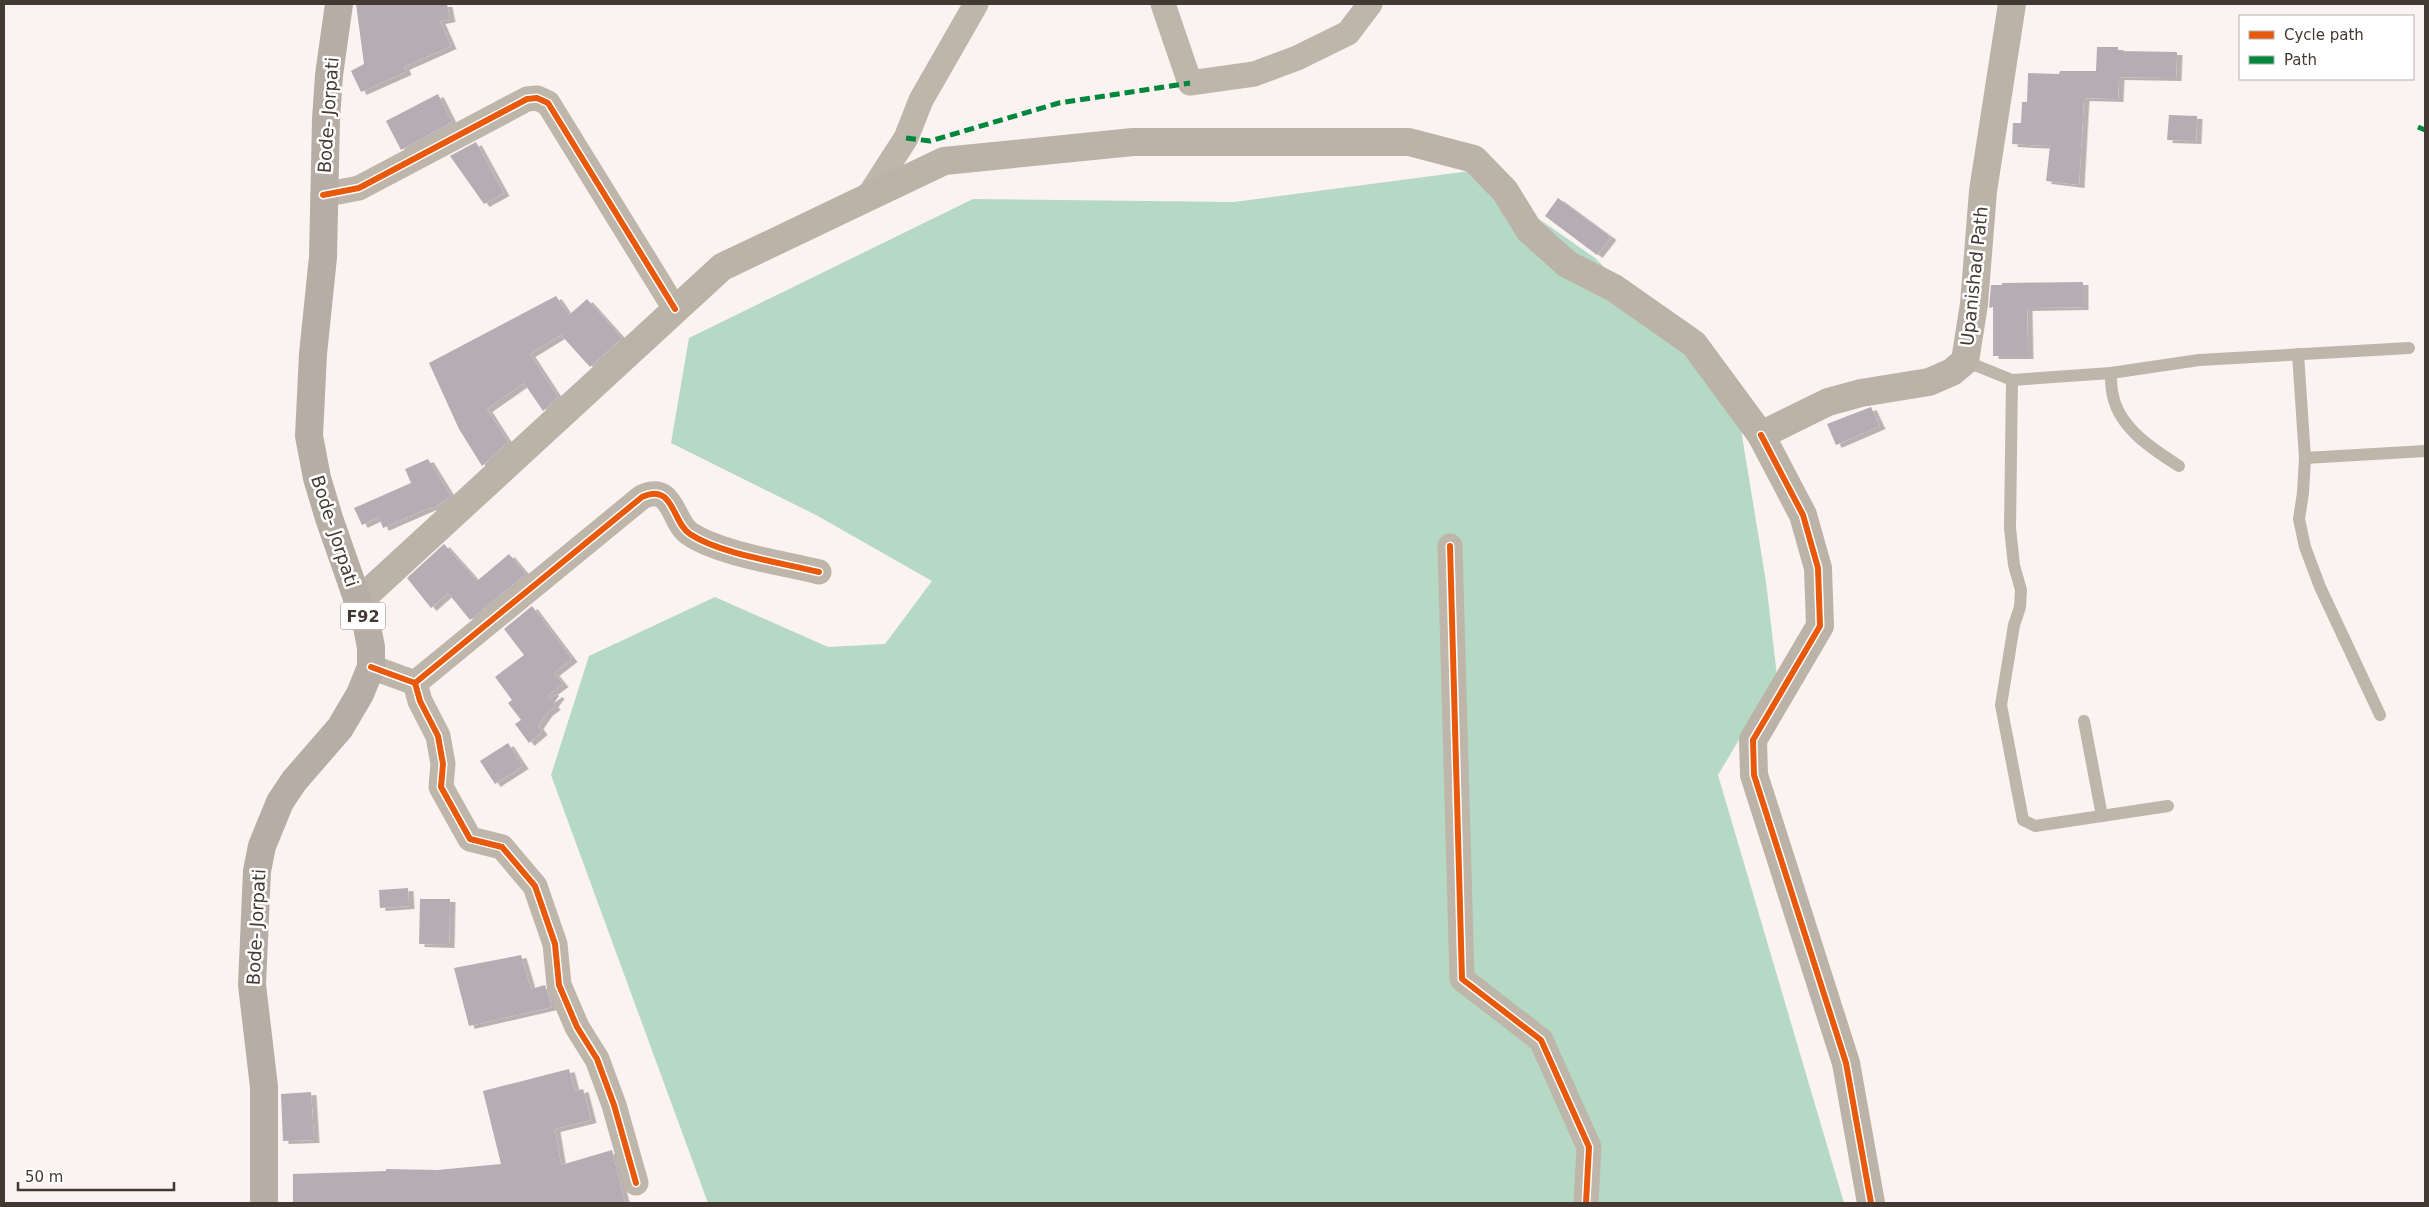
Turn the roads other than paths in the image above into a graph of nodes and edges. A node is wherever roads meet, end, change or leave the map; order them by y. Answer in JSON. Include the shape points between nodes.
{"nodes":[{"id":1,"x":339,"y":4,"type":"edge"},
{"id":2,"x":976,"y":4,"type":"edge"},
{"id":3,"x":1163,"y":4,"type":"edge"},
{"id":4,"x":1370,"y":4,"type":"edge"},
{"id":5,"x":2012,"y":4,"type":"edge"},
{"id":6,"x":323,"y":195,"type":"junction"},
{"id":7,"x":868,"y":197,"type":"junction"},
{"id":8,"x":675,"y":309,"type":"junction"},
{"id":9,"x":2409,"y":348,"type":"dead end"},
{"id":10,"x":2298,"y":354,"type":"junction"},
{"id":11,"x":1965,"y":360,"type":"junction"},
{"id":12,"x":2111,"y":373,"type":"junction"},
{"id":13,"x":2012,"y":380,"type":"junction"},
{"id":14,"x":1761,"y":435,"type":"junction"},
{"id":15,"x":2425,"y":451,"type":"edge"},
{"id":16,"x":2305,"y":458,"type":"junction"},
{"id":17,"x":2179,"y":466,"type":"dead end"},
{"id":18,"x":1450,"y":546,"type":"dead end"},
{"id":19,"x":819,"y":572,"type":"dead end"},
{"id":20,"x":358,"y":602,"type":"junction"},
{"id":21,"x":370,"y":667,"type":"junction"},
{"id":22,"x":415,"y":683,"type":"junction"},
{"id":23,"x":2380,"y":715,"type":"dead end"},
{"id":24,"x":2084,"y":721,"type":"dead end"},
{"id":25,"x":2168,"y":806,"type":"dead end"},
{"id":26,"x":2102,"y":816,"type":"junction"},
{"id":27,"x":636,"y":1183,"type":"dead end"},
{"id":28,"x":264,"y":1203,"type":"edge"},
{"id":29,"x":1586,"y":1203,"type":"edge"},
{"id":30,"x":1871,"y":1203,"type":"edge"}],
"edges":[{"from":1,"to":6,"type":"main road","name":"Bode- Jorpati","number":"F92","via":[[329,75]]},
{"from":2,"to":7,"type":"street","via":[[921,100],[906,138]]},
{"from":3,"to":4,"type":"street","via":[[1190,83],[1254,74],[1297,58],[1348,33]]},
{"from":5,"to":11,"type":"main road","name":"Upanishad Path","via":[[1983,191],[1974,304]]},
{"from":6,"to":8,"type":"street","via":[[360,188],[527,99],[537,98],[548,103]]},
{"from":6,"to":20,"type":"main road","name":"Bode- Jorpati","number":"F92","via":[[322,272],[309,436],[324,502]]},
{"from":7,"to":8,"type":"main road","via":[[722,267]]},
{"from":7,"to":14,"type":"main road","via":[[944,161],[1133,142],[1410,142],[1474,159],[1505,191],[1528,230],[1567,264],[1614,288],[1694,344]]},
{"from":8,"to":20,"type":"main road"},
{"from":9,"to":10,"type":"lane"},
{"from":10,"to":12,"type":"lane","via":[[2199,360]]},
{"from":10,"to":16,"type":"lane"},
{"from":11,"to":13,"type":"lane"},
{"from":11,"to":14,"type":"main road","name":"Upanishad Path","via":[[1952,372],[1929,382],[1828,402]]},
{"from":12,"to":13,"type":"lane"},
{"from":12,"to":17,"type":"lane","via":[[2113,397],[2123,418],[2146,445]]},
{"from":13,"to":26,"type":"lane","via":[[2010,528],[2014,565],[2021,590],[2001,705],[2023,820],[2035,826]]},
{"from":14,"to":30,"type":"main road","via":[[1803,515],[1818,568],[1820,626],[1753,740],[1754,775],[1846,1063]]},
{"from":15,"to":16,"type":"lane"},
{"from":16,"to":23,"type":"lane","via":[[2299,519],[2305,547],[2320,587]]},
{"from":18,"to":29,"type":"street","via":[[1462,979],[1540,1040],[1589,1146]]},
{"from":19,"to":22,"type":"street","via":[[702,541],[688,533],[665,497],[650,494],[642,497]]},
{"from":20,"to":21,"type":"main road","name":"Bode- Jorpati","number":"F92","via":[[368,627]]},
{"from":21,"to":22,"type":"street"},
{"from":21,"to":28,"type":"main road","name":"Bode- Jorpati","number":"F92","via":[[360,694],[340,728],[280,802],[262,846],[257,871],[252,985],[264,1087]]},
{"from":22,"to":27,"type":"street","via":[[420,701],[438,736],[441,787],[470,839],[502,847],[535,886],[555,944],[559,986],[577,1027],[597,1059]]},
{"from":24,"to":26,"type":"lane"},
{"from":25,"to":26,"type":"lane"}]}
